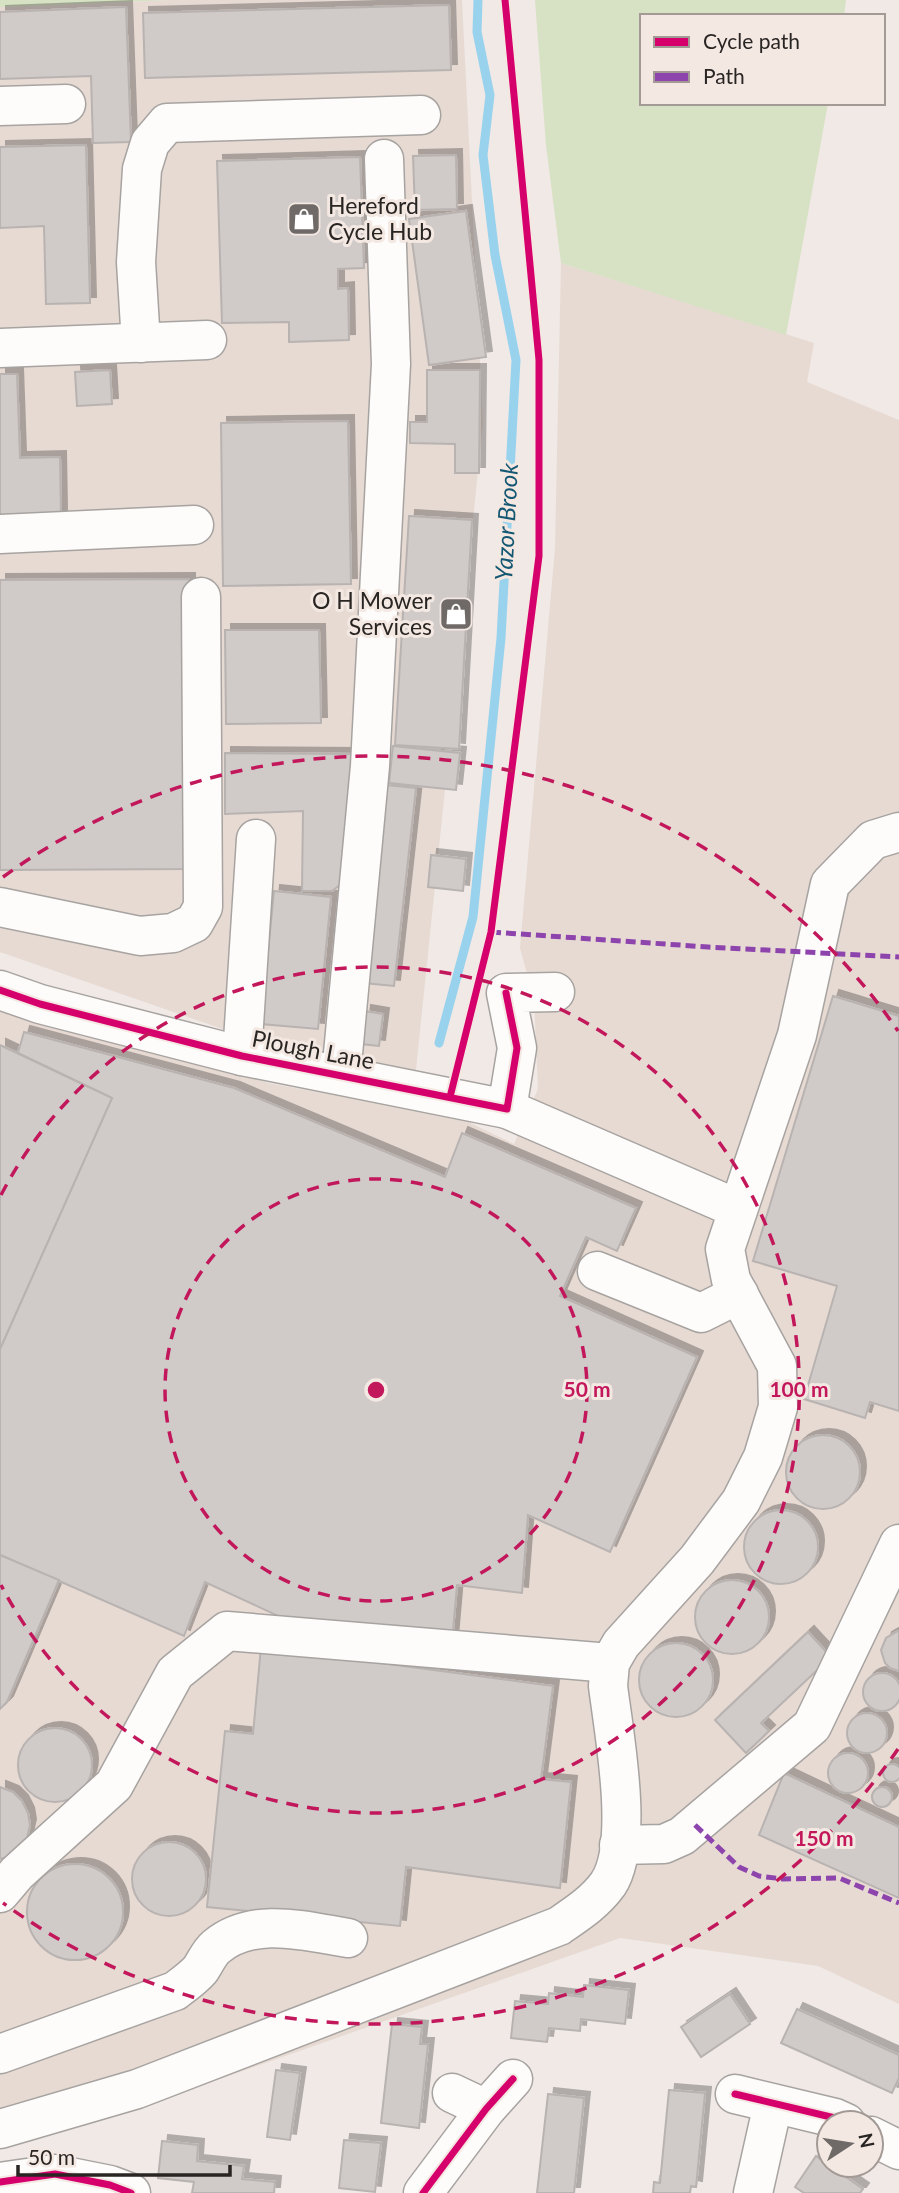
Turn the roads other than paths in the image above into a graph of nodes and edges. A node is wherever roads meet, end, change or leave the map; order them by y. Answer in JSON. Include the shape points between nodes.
{"nodes":[{"id":1,"x":66,"y":104,"type":"dead end"},
{"id":2,"x":0,"y":106,"type":"edge"},
{"id":3,"x":421,"y":115,"type":"dead end"},
{"id":4,"x":384,"y":159,"type":"dead end"},
{"id":5,"x":207,"y":340,"type":"dead end"},
{"id":6,"x":141,"y":343,"type":"junction"},
{"id":7,"x":0,"y":348,"type":"edge"},
{"id":8,"x":194,"y":525,"type":"dead end"},
{"id":9,"x":0,"y":534,"type":"edge"},
{"id":10,"x":201,"y":597,"type":"dead end"},
{"id":11,"x":899,"y":832,"type":"edge"},
{"id":12,"x":256,"y":839,"type":"dead end"},
{"id":13,"x":0,"y":907,"type":"edge"},
{"id":14,"x":0,"y":990,"type":"edge"},
{"id":15,"x":555,"y":992,"type":"dead end"},
{"id":16,"x":242,"y":1056,"type":"junction"},
{"id":17,"x":341,"y":1075,"type":"junction"},
{"id":18,"x":507,"y":1109,"type":"junction"},
{"id":19,"x":738,"y":1209,"type":"junction"},
{"id":20,"x":597,"y":1271,"type":"dead end"},
{"id":21,"x":738,"y":1294,"type":"junction"},
{"id":22,"x":899,"y":1544,"type":"edge"},
{"id":23,"x":610,"y":1663,"type":"junction"},
{"id":24,"x":619,"y":1845,"type":"junction"},
{"id":25,"x":0,"y":1893,"type":"edge"},
{"id":26,"x":348,"y":1938,"type":"dead end"},
{"id":27,"x":0,"y":2054,"type":"edge"},
{"id":28,"x":513,"y":2079,"type":"dead end"},
{"id":29,"x":452,"y":2093,"type":"dead end"},
{"id":30,"x":734,"y":2094,"type":"dead end"},
{"id":31,"x":773,"y":2105,"type":"junction"},
{"id":32,"x":486,"y":2109,"type":"junction"},
{"id":33,"x":815,"y":2114,"type":"edge"},
{"id":34,"x":0,"y":2129,"type":"edge"},
{"id":35,"x":0,"y":2182,"type":"edge"},
{"id":36,"x":117,"y":2190,"type":"edge"},
{"id":37,"x":424,"y":2193,"type":"edge"},
{"id":38,"x":752,"y":2193,"type":"edge"}],
"edges":[{"from":1,"to":2,"type":"street"},
{"from":3,"to":6,"type":"street","via":[[167,123],[150,143],[142,169],[136,262]]},
{"from":4,"to":17,"type":"street","via":[[391,364],[370,766]]},
{"from":5,"to":6,"type":"street"},
{"from":6,"to":7,"type":"street"},
{"from":8,"to":9,"type":"street"},
{"from":10,"to":13,"type":"street","via":[[203,907],[194,923],[173,933],[140,936]]},
{"from":11,"to":19,"type":"street","via":[[873,840],[830,884],[797,1035]]},
{"from":12,"to":16,"type":"street"},
{"from":14,"to":16,"type":"street","name":"Plough Lane"},
{"from":15,"to":18,"type":"street","via":[[506,993],[517,1048]]},
{"from":16,"to":17,"type":"street","name":"Plough Lane"},
{"from":17,"to":18,"type":"street","name":"Plough Lane"},
{"from":18,"to":19,"type":"street","name":"Plough Lane"},
{"from":19,"to":21,"type":"street","via":[[725,1249]]},
{"from":20,"to":21,"type":"street","via":[[701,1313]]},
{"from":21,"to":23,"type":"street","via":[[777,1366],[778,1407],[763,1457],[734,1511]]},
{"from":22,"to":24,"type":"street","via":[[812,1726],[682,1836],[664,1844]]},
{"from":23,"to":24,"type":"street","via":[[608,1686],[621,1813]]},
{"from":23,"to":25,"type":"street","via":[[226,1631],[175,1672],[114,1785]]},
{"from":24,"to":34,"type":"street","via":[[610,1881],[592,1903],[559,1926],[137,2089]]},
{"from":26,"to":27,"type":"street","via":[[276,1927],[229,1938],[175,1991]]},
{"from":28,"to":32,"type":"street"},
{"from":29,"to":32,"type":"street"},
{"from":30,"to":31,"type":"street"},
{"from":31,"to":33,"type":"street"},
{"from":31,"to":38,"type":"street"},
{"from":32,"to":37,"type":"street"},
{"from":35,"to":36,"type":"street","via":[[55,2174]]}]}
